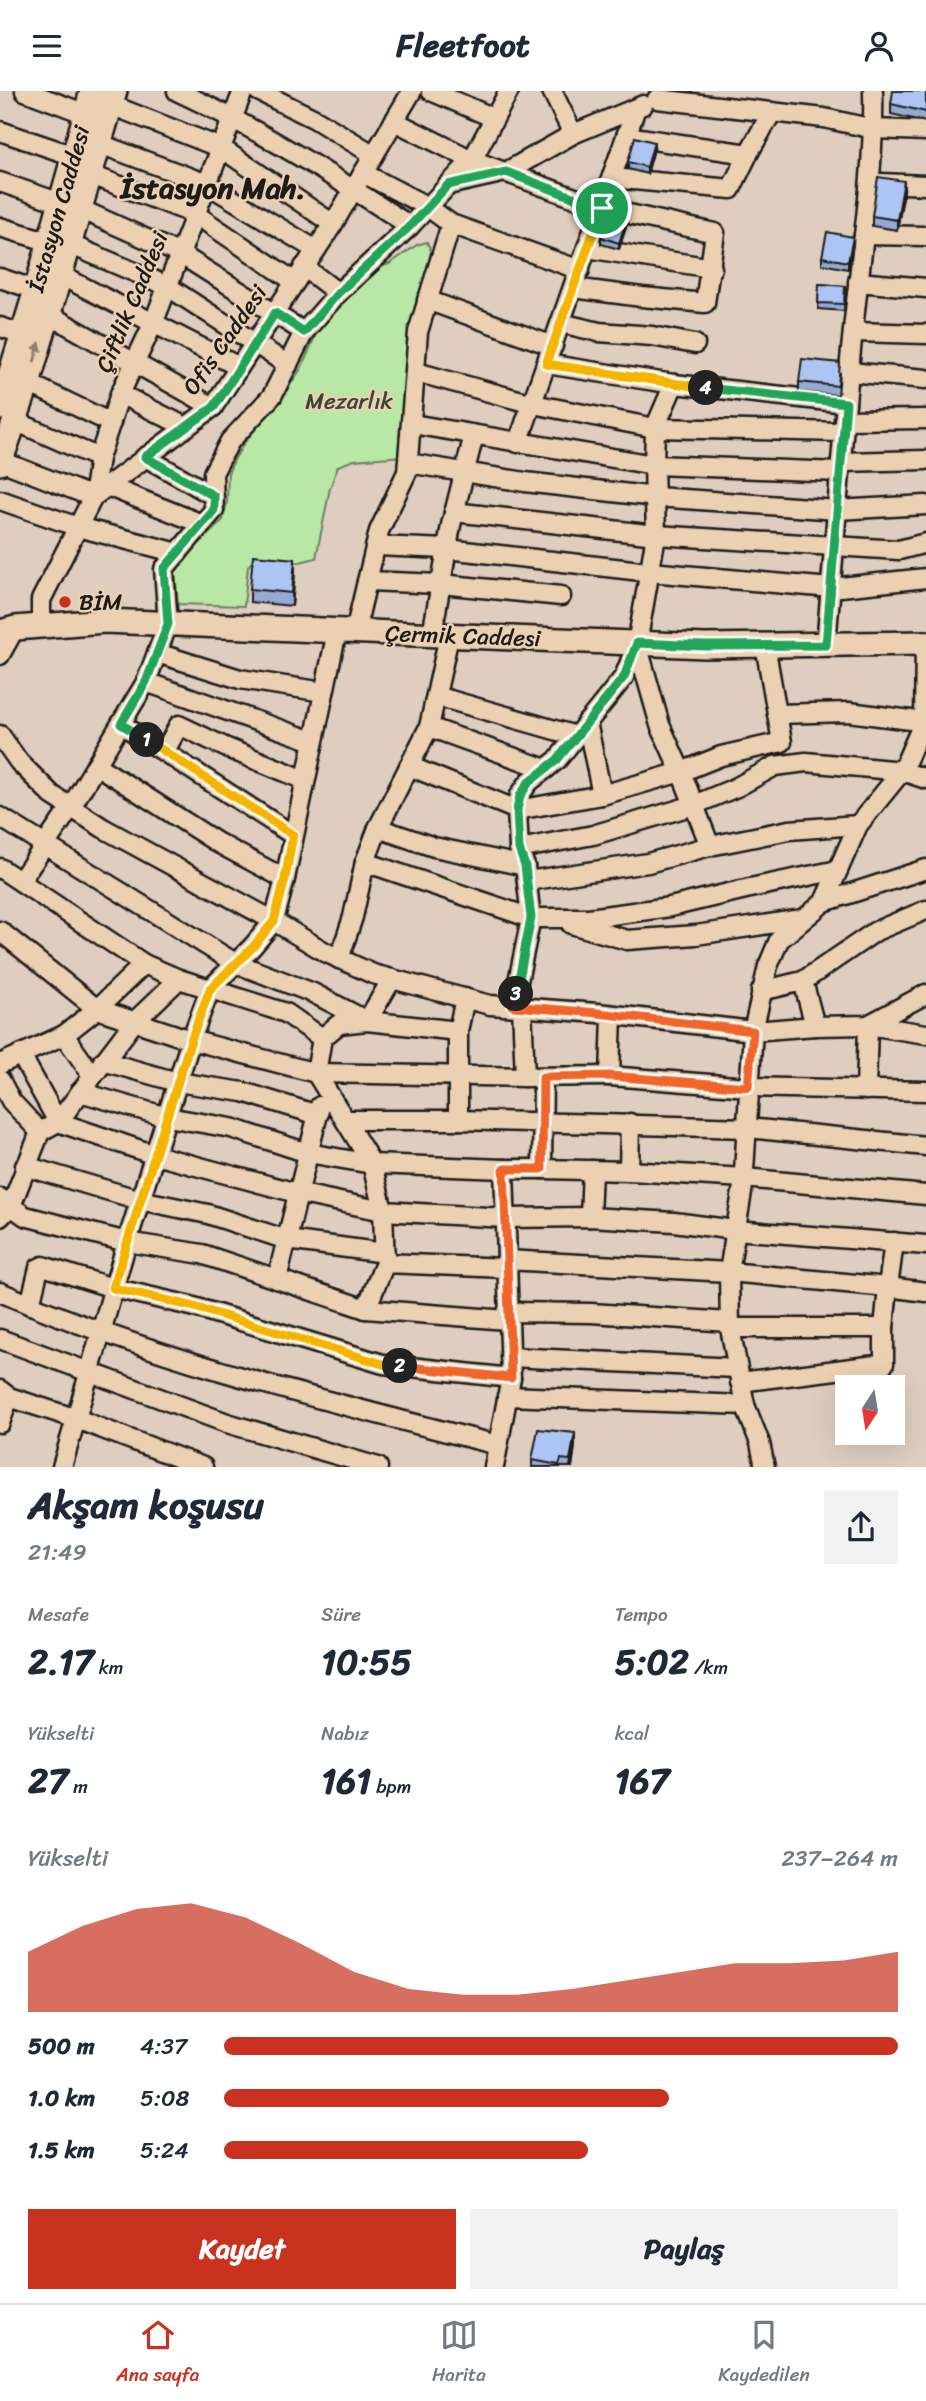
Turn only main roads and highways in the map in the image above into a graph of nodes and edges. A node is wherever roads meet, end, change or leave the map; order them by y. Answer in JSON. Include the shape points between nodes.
{"nodes":[{"id":1,"x":92,"y":91,"type":"edge"},
{"id":2,"x":113,"y":98,"type":"edge"},
{"id":3,"x":71,"y":206,"type":"junction"},
{"id":4,"x":60,"y":243,"type":"junction"},
{"id":5,"x":8,"y":414,"type":"edge"},
{"id":6,"x":0,"y":462,"type":"edge"},
{"id":7,"x":5,"y":629,"type":"edge"},
{"id":8,"x":926,"y":643,"type":"edge"}],
"edges":[{"from":1,"to":3,"type":"main road","name":"İstasyon Caddesi","via":[[74,156]]},
{"from":2,"to":3,"type":"main road","via":[[91,174]]},
{"from":3,"to":4,"type":"main road","name":"İstasyon Caddesi"},
{"from":4,"to":5,"type":"main road","name":"İstasyon Caddesi","via":[[36,290]]},
{"from":5,"to":4,"type":"main road","one_way":true,"via":[[28,383],[60,275]]},
{"from":5,"to":6,"type":"main road"},
{"from":7,"to":8,"type":"main road","name":"Çermik Caddesi","via":[[105,621],[705,646]]}]}
